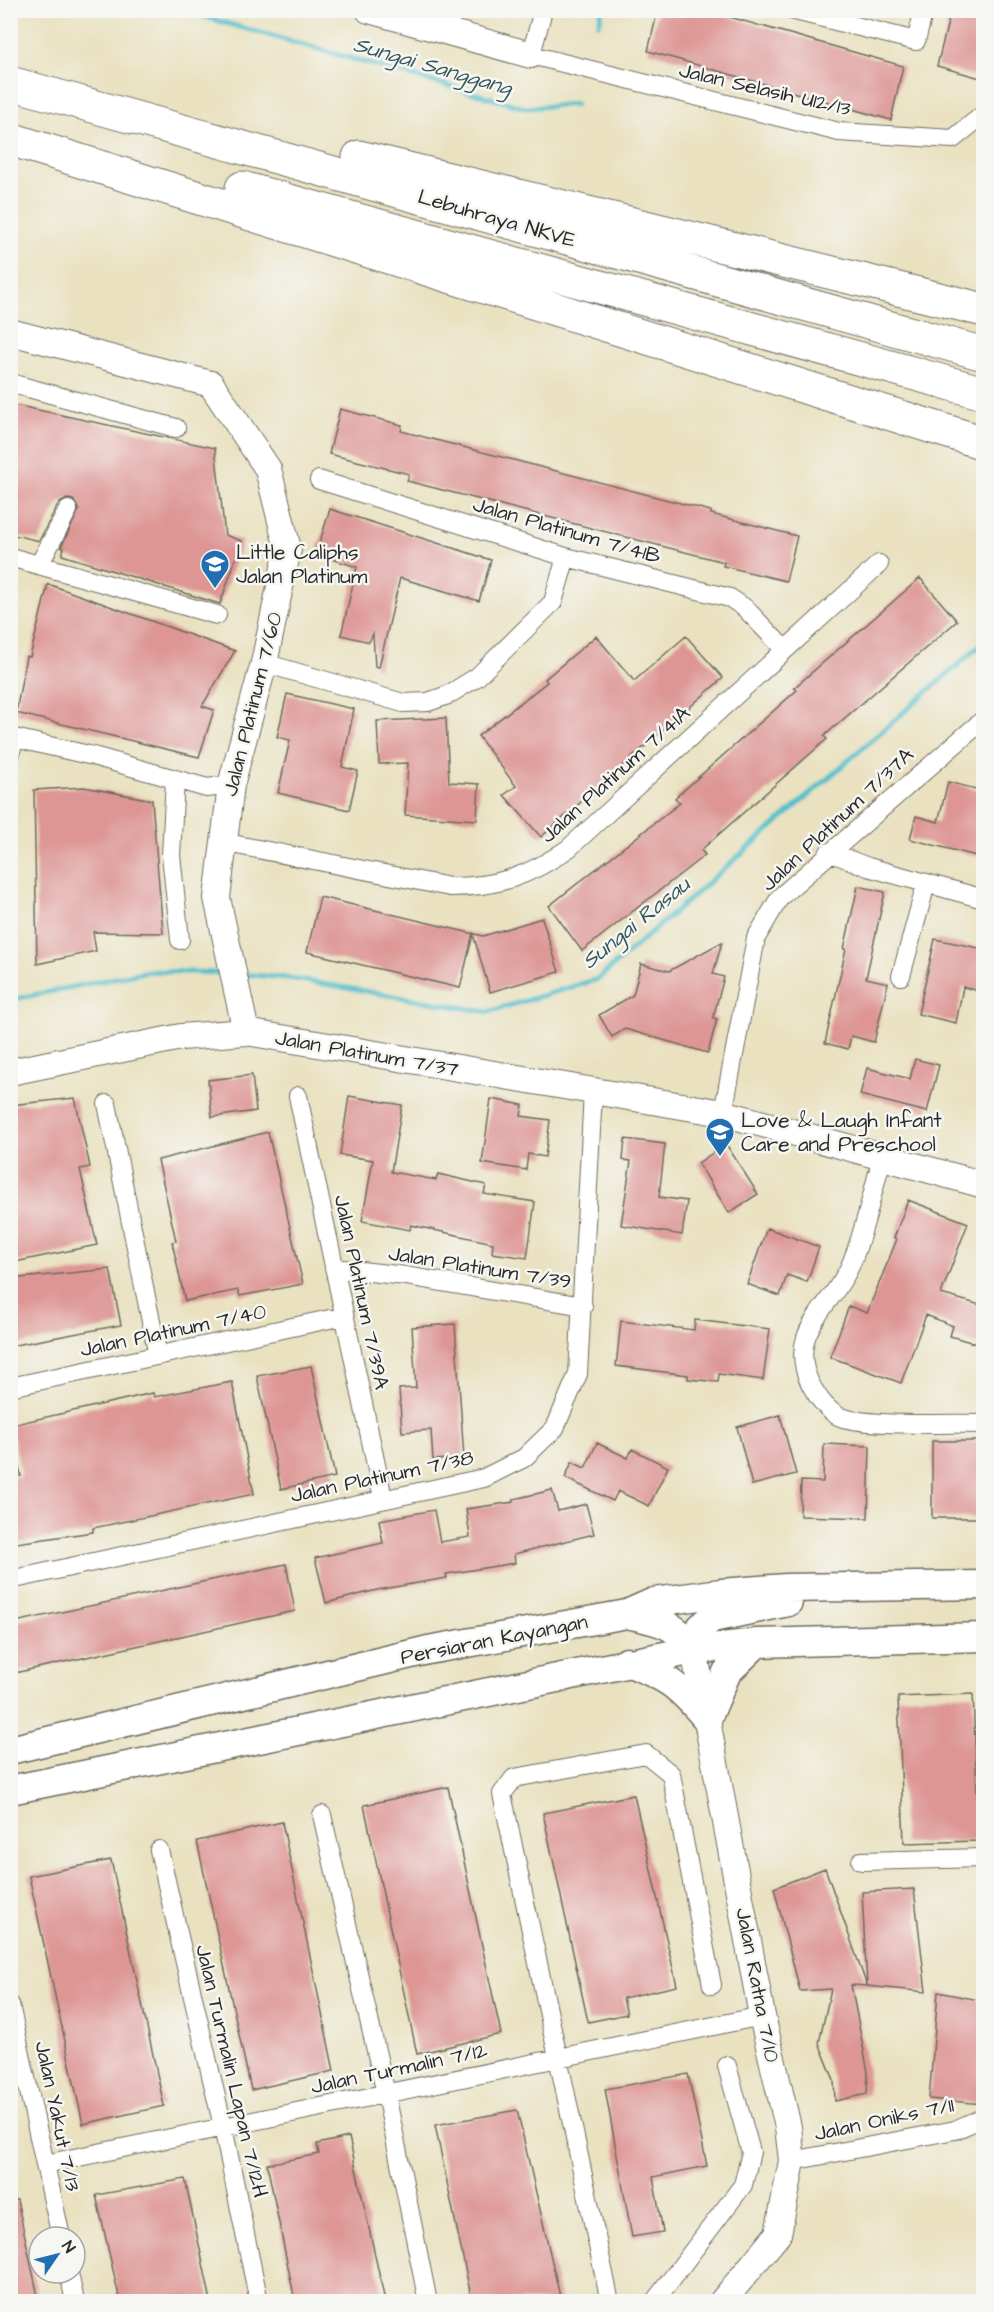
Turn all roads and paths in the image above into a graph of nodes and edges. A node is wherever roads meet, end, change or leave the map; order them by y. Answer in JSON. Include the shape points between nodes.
{"nodes":[{"id":1,"x":369,"y":10,"type":"edge"},
{"id":2,"x":543,"y":10,"type":"edge"},
{"id":3,"x":791,"y":10,"type":"edge"},
{"id":4,"x":924,"y":10,"type":"edge"},
{"id":5,"x":531,"y":55,"type":"junction"},
{"id":6,"x":10,"y":70,"type":"edge"},
{"id":7,"x":10,"y":83,"type":"edge"},
{"id":8,"x":984,"y":114,"type":"edge"},
{"id":9,"x":10,"y":124,"type":"edge"},
{"id":10,"x":10,"y":139,"type":"edge"},
{"id":11,"x":984,"y":310,"type":"edge"},
{"id":12,"x":10,"y":332,"type":"edge"},
{"id":13,"x":984,"y":354,"type":"edge"},
{"id":14,"x":10,"y":383,"type":"edge"},
{"id":15,"x":984,"y":393,"type":"edge"},
{"id":16,"x":176,"y":428,"type":"dead end"},
{"id":17,"x":984,"y":443,"type":"edge"},
{"id":18,"x":319,"y":480,"type":"dead end"},
{"id":19,"x":69,"y":510,"type":"dead end"},
{"id":20,"x":10,"y":557,"type":"edge"},
{"id":21,"x":566,"y":557,"type":"junction"},
{"id":22,"x":879,"y":564,"type":"dead end"},
{"id":23,"x":39,"y":565,"type":"junction"},
{"id":24,"x":217,"y":615,"type":"dead end"},
{"id":25,"x":785,"y":650,"type":"junction"},
{"id":26,"x":264,"y":663,"type":"junction"},
{"id":27,"x":984,"y":719,"type":"edge"},
{"id":28,"x":12,"y":737,"type":"edge"},
{"id":29,"x":10,"y":756,"type":"edge"},
{"id":30,"x":175,"y":779,"type":"junction"},
{"id":31,"x":231,"y":785,"type":"junction"},
{"id":32,"x":222,"y":842,"type":"junction"},
{"id":33,"x":830,"y":852,"type":"junction"},
{"id":34,"x":926,"y":884,"type":"junction"},
{"id":35,"x":984,"y":899,"type":"edge"},
{"id":36,"x":180,"y":940,"type":"dead end"},
{"id":37,"x":901,"y":976,"type":"dead end"},
{"id":38,"x":246,"y":1032,"type":"junction"},
{"id":39,"x":10,"y":1072,"type":"edge"},
{"id":40,"x":593,"y":1092,"type":"junction"},
{"id":41,"x":298,"y":1096,"type":"dead end"},
{"id":42,"x":107,"y":1104,"type":"dead end"},
{"id":43,"x":723,"y":1113,"type":"junction"},
{"id":44,"x":882,"y":1158,"type":"junction"},
{"id":45,"x":984,"y":1185,"type":"edge"},
{"id":46,"x":334,"y":1268,"type":"junction"},
{"id":47,"x":583,"y":1306,"type":"junction"},
{"id":48,"x":344,"y":1316,"type":"junction"},
{"id":49,"x":158,"y":1356,"type":"junction"},
{"id":50,"x":10,"y":1387,"type":"edge"},
{"id":51,"x":984,"y":1424,"type":"edge"},
{"id":52,"x":383,"y":1498,"type":"junction"},
{"id":53,"x":10,"y":1580,"type":"edge"},
{"id":54,"x":984,"y":1585,"type":"edge"},
{"id":55,"x":851,"y":1587,"type":"junction"},
{"id":56,"x":627,"y":1614,"type":"junction"},
{"id":57,"x":984,"y":1637,"type":"edge"},
{"id":58,"x":758,"y":1642,"type":"junction"},
{"id":59,"x":694,"y":1650,"type":"junction"},
{"id":60,"x":627,"y":1662,"type":"junction"},
{"id":61,"x":707,"y":1719,"type":"junction"},
{"id":62,"x":10,"y":1750,"type":"edge"},
{"id":63,"x":10,"y":1790,"type":"edge"},
{"id":64,"x":322,"y":1815,"type":"dead end"},
{"id":65,"x":159,"y":1850,"type":"dead end"},
{"id":66,"x":984,"y":1858,"type":"edge"},
{"id":67,"x":861,"y":1861,"type":"dead end"},
{"id":68,"x":712,"y":1985,"type":"dead end"},
{"id":69,"x":10,"y":2005,"type":"edge"},
{"id":70,"x":762,"y":2016,"type":"junction"},
{"id":71,"x":559,"y":2058,"type":"junction"},
{"id":72,"x":727,"y":2066,"type":"dead end"},
{"id":73,"x":386,"y":2094,"type":"junction"},
{"id":74,"x":984,"y":2117,"type":"edge"},
{"id":75,"x":223,"y":2127,"type":"junction"},
{"id":76,"x":792,"y":2161,"type":"junction"},
{"id":77,"x":45,"y":2164,"type":"junction"},
{"id":78,"x":58,"y":2225,"type":"edge"},
{"id":79,"x":72,"y":2285,"type":"edge"},
{"id":80,"x":75,"y":2301,"type":"edge"},
{"id":81,"x":259,"y":2301,"type":"edge"},
{"id":82,"x":428,"y":2301,"type":"edge"},
{"id":83,"x":610,"y":2301,"type":"edge"},
{"id":84,"x":654,"y":2301,"type":"edge"},
{"id":85,"x":722,"y":2301,"type":"edge"}],
"edges":[{"from":1,"to":5,"type":"street"},
{"from":2,"to":5,"type":"street"},
{"from":3,"to":4,"type":"street","via":[[916,41]]},
{"from":5,"to":8,"type":"street","name":"Jalan Selasih U12/13","via":[[839,132],[953,139]]},
{"from":6,"to":11,"type":"highway"},
{"from":7,"to":13,"type":"highway","name":"Lebuhraya NKVE"},
{"from":9,"to":15,"type":"highway","name":"Lebuhraya NKVE"},
{"from":10,"to":17,"type":"highway"},
{"from":12,"to":26,"type":"street","name":"Jalan Platinum 7/60","via":[[212,384],[268,470],[288,549]]},
{"from":14,"to":16,"type":"street"},
{"from":18,"to":21,"type":"street","name":"Jalan Platinum 7/41B"},
{"from":19,"to":23,"type":"street"},
{"from":20,"to":23,"type":"street"},
{"from":21,"to":25,"type":"street","name":"Jalan Platinum 7/41B","via":[[730,598],[745,608]]},
{"from":21,"to":26,"type":"street","via":[[553,602],[477,677],[448,695],[428,702],[403,703]]},
{"from":22,"to":25,"type":"street","name":"Jalan Platinum 7/41A"},
{"from":23,"to":24,"type":"street"},
{"from":25,"to":32,"type":"street","name":"Jalan Platinum 7/41A","via":[[569,848],[528,874],[480,887],[450,887]]},
{"from":26,"to":31,"type":"street","name":"Jalan Platinum 7/60"},
{"from":27,"to":33,"type":"street","name":"Jalan Platinum 7/37A"},
{"from":28,"to":29,"type":"street"},
{"from":28,"to":30,"type":"street"},
{"from":30,"to":31,"type":"street","via":[[207,788]]},
{"from":30,"to":36,"type":"street","via":[[171,855]]},
{"from":31,"to":32,"type":"street","name":"Jalan Platinum 7/60"},
{"from":32,"to":38,"type":"street","name":"Jalan Platinum 7/60","via":[[217,898]]},
{"from":33,"to":34,"type":"street"},
{"from":33,"to":43,"type":"street","name":"Jalan Platinum 7/37A","via":[[780,897],[756,938]]},
{"from":34,"to":35,"type":"street"},
{"from":34,"to":37,"type":"street"},
{"from":38,"to":39,"type":"street","name":"Jalan Platinum 7/37","via":[[181,1037]]},
{"from":38,"to":40,"type":"street","name":"Jalan Platinum 7/37"},
{"from":40,"to":43,"type":"street","name":"Jalan Platinum 7/37"},
{"from":40,"to":47,"type":"street","name":"Jalan Platinum 7/38"},
{"from":41,"to":46,"type":"street","name":"Jalan Platinum 7/39A"},
{"from":42,"to":49,"type":"street"},
{"from":43,"to":44,"type":"street","name":"Jalan Platinum 7/37"},
{"from":44,"to":45,"type":"street","name":"Jalan Platinum 7/37"},
{"from":44,"to":51,"type":"street","via":[[851,1265],[813,1320],[803,1343],[804,1371],[818,1397],[837,1415],[859,1421]]},
{"from":46,"to":47,"type":"street","name":"Jalan Platinum 7/39"},
{"from":46,"to":48,"type":"street","name":"Jalan Platinum 7/39A"},
{"from":47,"to":52,"type":"street","name":"Jalan Platinum 7/38","via":[[578,1374],[555,1428],[524,1458],[484,1478]]},
{"from":48,"to":49,"type":"street","name":"Jalan Platinum 7/40"},
{"from":48,"to":52,"type":"street","name":"Jalan Platinum 7/39A"},
{"from":49,"to":50,"type":"street","name":"Jalan Platinum 7/40"},
{"from":52,"to":53,"type":"street","name":"Jalan Platinum 7/38"},
{"from":54,"to":55,"type":"main road","name":"Persiaran Kayangan"},
{"from":55,"to":56,"type":"main road","name":"Persiaran Kayangan","via":[[722,1593],[654,1602]]},
{"from":55,"to":59,"type":"main road","via":[[712,1618],[702,1627]]},
{"from":56,"to":59,"type":"main road","via":[[666,1623],[678,1630]]},
{"from":56,"to":62,"type":"main road","name":"Persiaran Kayangan","via":[[428,1650]]},
{"from":57,"to":58,"type":"main road"},
{"from":58,"to":59,"type":"main road"},
{"from":58,"to":61,"type":"main road","via":[[727,1672]]},
{"from":59,"to":60,"type":"main road"},
{"from":59,"to":61,"type":"street","name":"Jalan Ratna 7/10"},
{"from":60,"to":61,"type":"main road","via":[[665,1677]]},
{"from":60,"to":63,"type":"main road"},
{"from":61,"to":70,"type":"street","name":"Jalan Ratna 7/10"},
{"from":64,"to":73,"type":"street"},
{"from":65,"to":75,"type":"street","name":"Jalan Turmalin Lapan 7/12H"},
{"from":66,"to":67,"type":"street"},
{"from":68,"to":71,"type":"street","via":[[671,1774],[646,1754],[514,1778],[502,1794]]},
{"from":69,"to":77,"type":"street","name":"Jalan Yakut 7/13"},
{"from":70,"to":71,"type":"street","name":"Jalan Turmalin 7/12"},
{"from":70,"to":76,"type":"street","name":"Jalan Ratna 7/10"},
{"from":71,"to":73,"type":"street","name":"Jalan Turmalin 7/12"},
{"from":71,"to":83,"type":"street"},
{"from":72,"to":84,"type":"street","via":[[751,2152],[743,2185]]},
{"from":73,"to":75,"type":"street","name":"Jalan Turmalin 7/12"},
{"from":73,"to":82,"type":"street"},
{"from":74,"to":76,"type":"street","name":"Jalan Oniks 7/11","via":[[955,2130]]},
{"from":75,"to":77,"type":"street","name":"Jalan Turmalin 7/12"},
{"from":75,"to":81,"type":"street","name":"Jalan Turmalin Lapan 7/12H"},
{"from":76,"to":85,"type":"street","name":"Jalan Ratna 7/10","via":[[778,2234]]},
{"from":77,"to":78,"type":"street","name":"Jalan Yakut 7/13"},
{"from":79,"to":80,"type":"street"}]}
